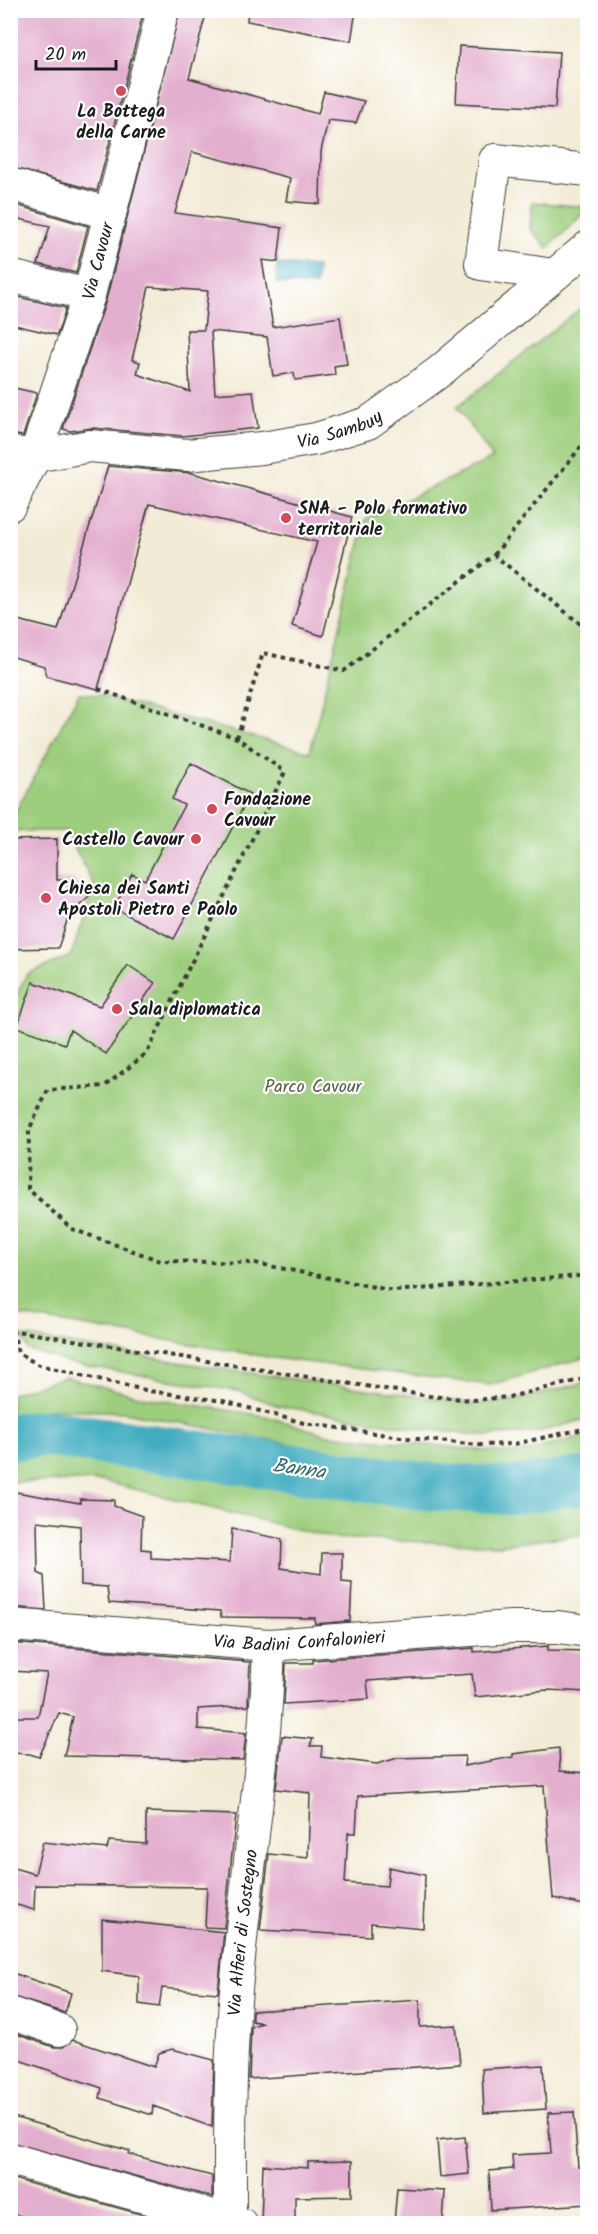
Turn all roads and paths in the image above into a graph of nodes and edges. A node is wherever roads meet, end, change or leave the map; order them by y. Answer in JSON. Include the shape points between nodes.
{"nodes":[{"id":1,"x":163,"y":10,"type":"edge"},
{"id":2,"x":588,"y":170,"type":"edge"},
{"id":3,"x":10,"y":184,"type":"edge"},
{"id":4,"x":111,"y":214,"type":"junction"},
{"id":5,"x":588,"y":247,"type":"edge"},
{"id":6,"x":554,"y":275,"type":"junction"},
{"id":7,"x":10,"y":276,"type":"edge"},
{"id":8,"x":89,"y":295,"type":"junction"},
{"id":9,"x":588,"y":438,"type":"edge"},
{"id":10,"x":22,"y":454,"type":"edge"},
{"id":11,"x":10,"y":505,"type":"edge"},
{"id":12,"x":494,"y":555,"type":"junction"},
{"id":13,"x":588,"y":630,"type":"edge"},
{"id":14,"x":98,"y":689,"type":"dead end"},
{"id":15,"x":237,"y":738,"type":"junction"},
{"id":16,"x":588,"y":1272,"type":"edge"},
{"id":17,"x":12,"y":1330,"type":"edge"},
{"id":18,"x":588,"y":1378,"type":"edge"},
{"id":19,"x":588,"y":1428,"type":"edge"},
{"id":20,"x":10,"y":1625,"type":"edge"},
{"id":21,"x":588,"y":1631,"type":"edge"},
{"id":22,"x":269,"y":1645,"type":"junction"},
{"id":23,"x":10,"y":2013,"type":"edge"},
{"id":24,"x":59,"y":2030,"type":"dead end"},
{"id":25,"x":10,"y":2159,"type":"edge"},
{"id":26,"x":235,"y":2222,"type":"edge"}],
"edges":[{"from":1,"to":4,"type":"street","name":"Via Cavour"},
{"from":2,"to":6,"type":"street","via":[[495,160],[481,264]]},
{"from":3,"to":4,"type":"street"},
{"from":4,"to":8,"type":"street","name":"Via Cavour"},
{"from":5,"to":6,"type":"street","name":"Via Sambuy"},
{"from":6,"to":10,"type":"street","name":"Via Sambuy","via":[[439,372],[368,423],[316,439],[187,455],[90,447]]},
{"from":7,"to":8,"type":"street"},
{"from":8,"to":10,"type":"street","name":"Via Cavour"},
{"from":9,"to":12,"type":"path"},
{"from":10,"to":11,"type":"street","name":"Via Cavour"},
{"from":12,"to":13,"type":"path"},
{"from":12,"to":15,"type":"path","via":[[344,672],[263,653]]},
{"from":14,"to":15,"type":"path"},
{"from":15,"to":16,"type":"path","via":[[285,772],[147,1053],[105,1086],[48,1090],[29,1130],[28,1189],[72,1229],[161,1261],[255,1263],[394,1291],[580,1276]]},
{"from":17,"to":18,"type":"path","via":[[473,1400],[509,1397]]},
{"from":17,"to":19,"type":"path","via":[[18,1353],[39,1365],[149,1391],[223,1401],[304,1424],[479,1445],[514,1444]]},
{"from":20,"to":22,"type":"street","name":"Via Badini Confalonieri"},
{"from":21,"to":22,"type":"street","name":"Via Badini Confalonieri","via":[[511,1627]]},
{"from":22,"to":26,"type":"street","name":"Via Alfieri di Sostegno","via":[[267,1704],[237,1981],[231,2096]]},
{"from":23,"to":24,"type":"street"},
{"from":25,"to":26,"type":"street"}]}
